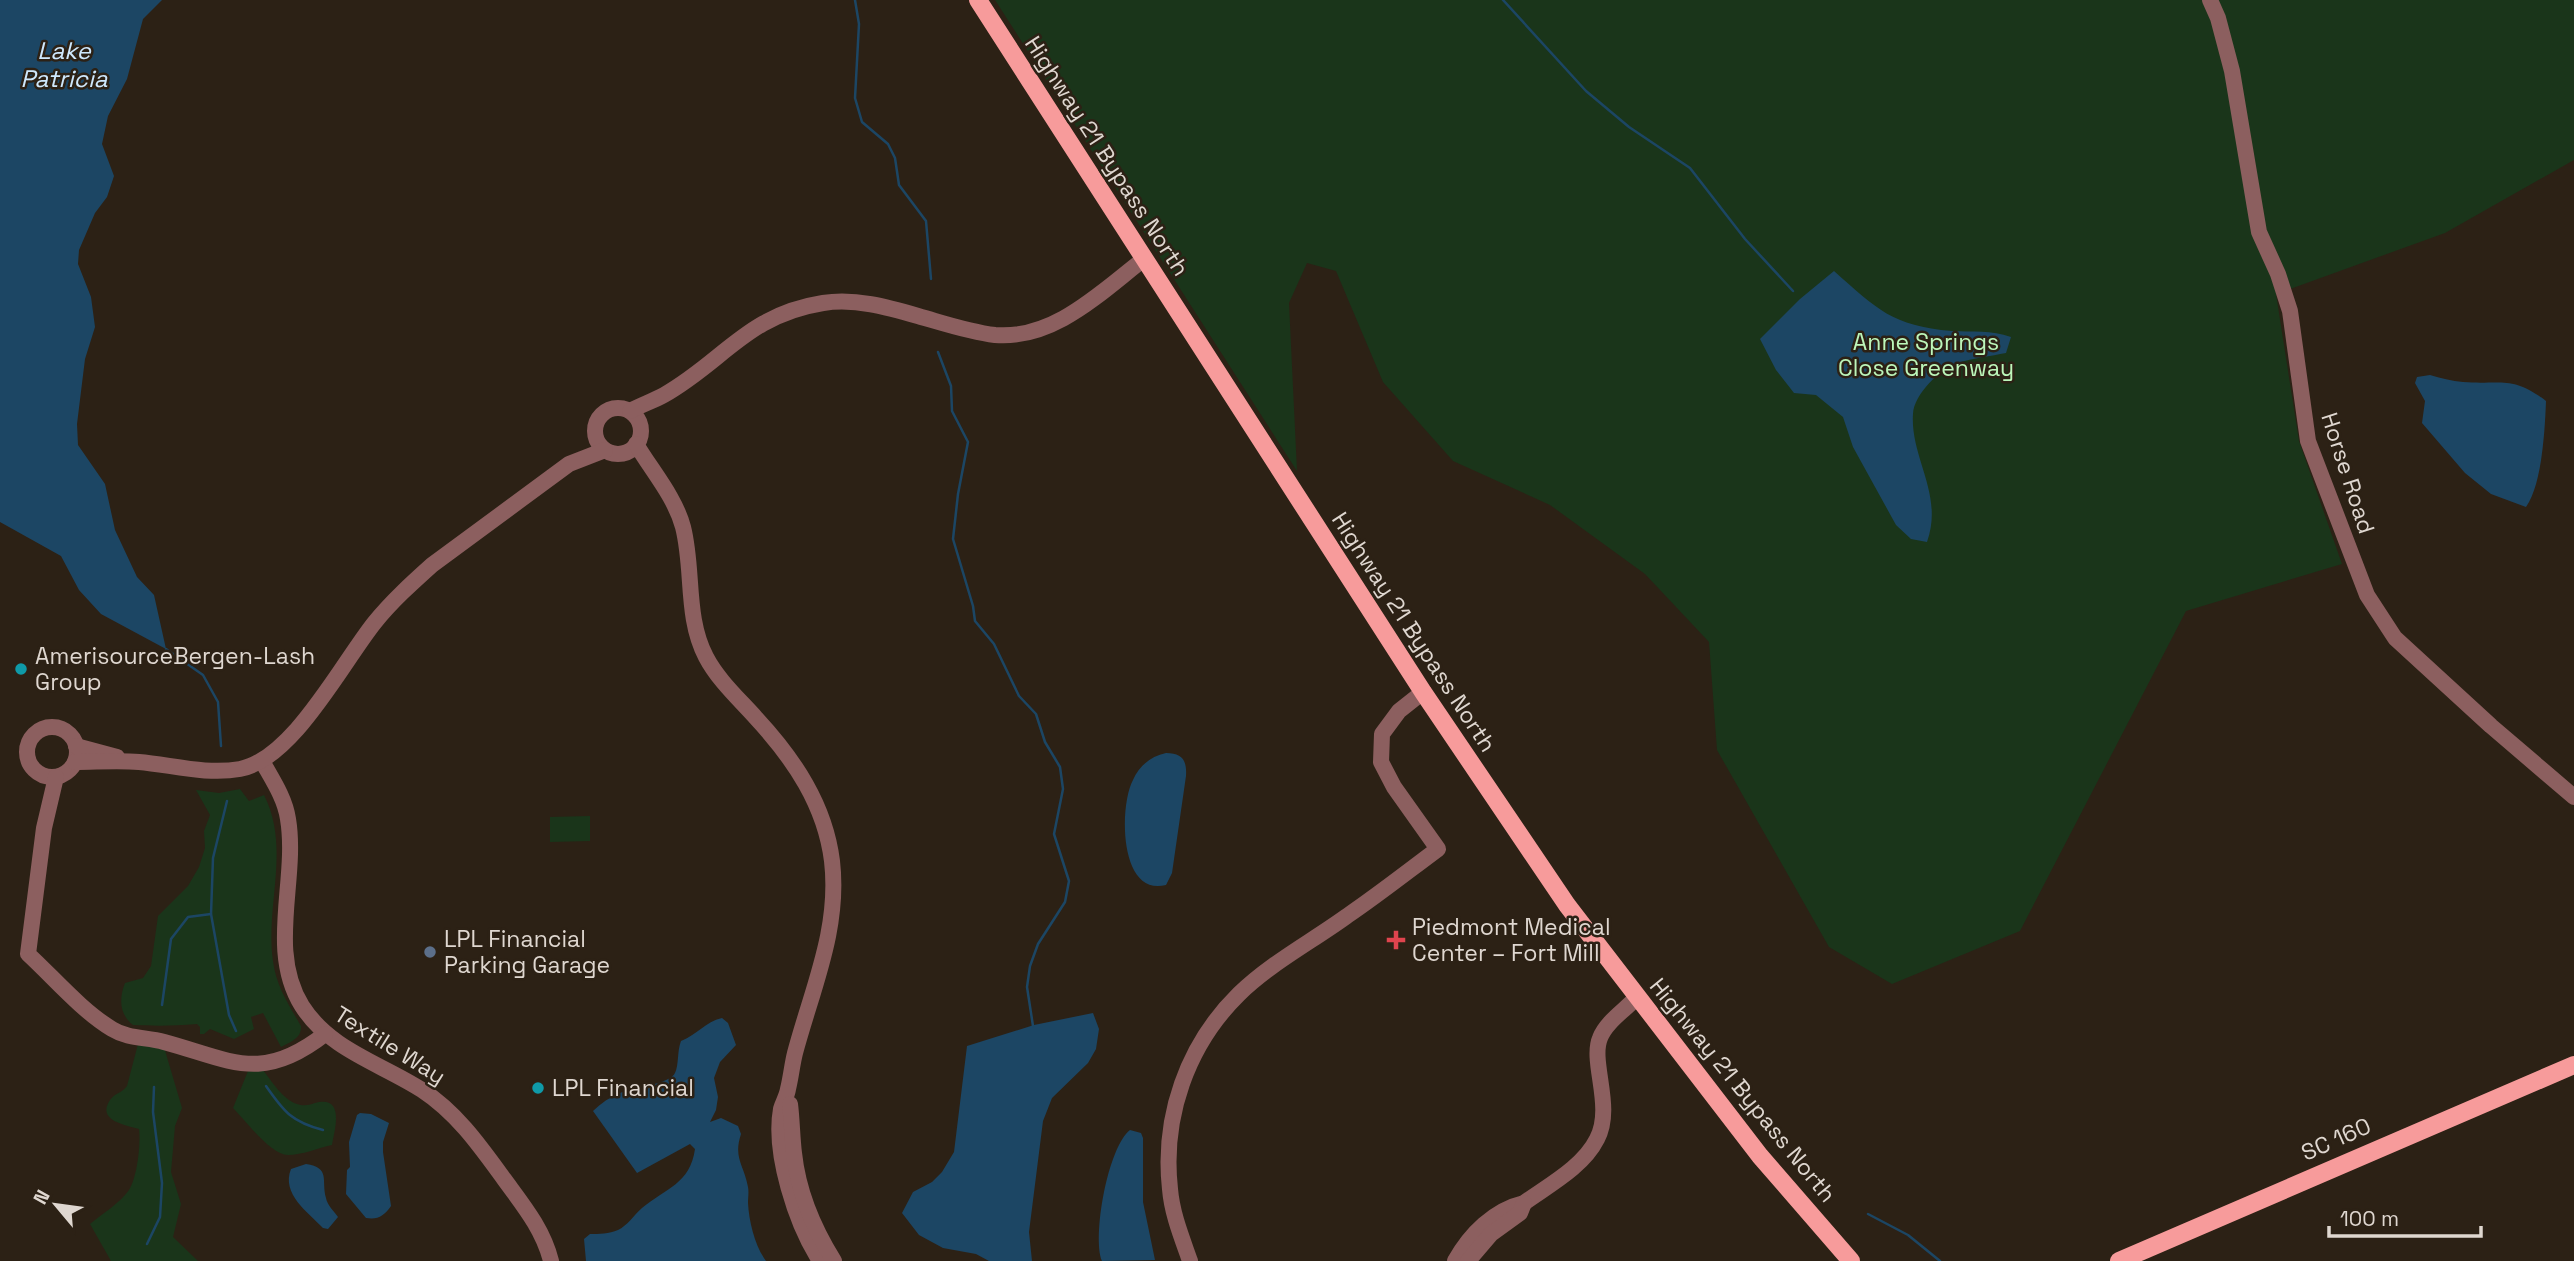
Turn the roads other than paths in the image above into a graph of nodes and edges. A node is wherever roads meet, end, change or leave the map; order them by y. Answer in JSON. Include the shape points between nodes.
{"nodes":[{"id":1,"x":978,"y":0,"type":"edge"},
{"id":2,"x":2210,"y":0,"type":"edge"},
{"id":3,"x":1144,"y":260,"type":"junction"},
{"id":4,"x":634,"y":416,"type":"junction"},
{"id":5,"x":595,"y":435,"type":"junction"},
{"id":6,"x":632,"y":448,"type":"junction"},
{"id":7,"x":605,"y":450,"type":"junction"},
{"id":8,"x":569,"y":464,"type":"junction"},
{"id":9,"x":1423,"y":692,"type":"junction"},
{"id":10,"x":75,"y":754,"type":"junction"},
{"id":11,"x":262,"y":761,"type":"junction"},
{"id":12,"x":111,"y":762,"type":"junction"},
{"id":13,"x":136,"y":762,"type":"junction"},
{"id":14,"x":48,"y":775,"type":"junction"},
{"id":15,"x":2574,"y":797,"type":"edge"},
{"id":16,"x":48,"y":809,"type":"junction"},
{"id":17,"x":44,"y":828,"type":"junction"},
{"id":18,"x":1636,"y":998,"type":"junction"},
{"id":19,"x":325,"y":1034,"type":"junction"},
{"id":20,"x":2574,"y":1065,"type":"edge"},
{"id":21,"x":788,"y":1091,"type":"junction"},
{"id":22,"x":1524,"y":1203,"type":"junction"},
{"id":23,"x":551,"y":1261,"type":"edge"},
{"id":24,"x":820,"y":1261,"type":"edge"},
{"id":25,"x":834,"y":1261,"type":"edge"},
{"id":26,"x":1190,"y":1261,"type":"edge"},
{"id":27,"x":1455,"y":1261,"type":"edge"},
{"id":28,"x":1468,"y":1261,"type":"edge"},
{"id":29,"x":1851,"y":1261,"type":"edge"},
{"id":30,"x":2119,"y":1261,"type":"edge"}],
"edges":[{"from":1,"to":3,"type":"main road","name":"Highway 21 Bypass North"},
{"from":2,"to":15,"type":"street","name":"Horse Road","via":[[2232,71],[2259,232],[2290,311],[2308,441],[2367,595],[2395,638]]},
{"from":3,"to":4,"type":"street","via":[[1071,314],[1026,332],[997,335],[865,303],[804,307],[756,326]]},
{"from":3,"to":9,"type":"main road","name":"Highway 21 Bypass North"},
{"from":4,"to":5,"type":"street","via":[[622,408],[607,410],[597,421]]},
{"from":4,"to":6,"type":"street","via":[[641,430]]},
{"from":5,"to":7,"type":"street"},
{"from":5,"to":8,"type":"street"},
{"from":6,"to":7,"type":"street","via":[[616,454]]},
{"from":6,"to":21,"type":"street","via":[[672,499],[682,525],[693,615],[704,654],[788,756],[814,799],[827,839],[833,888],[826,953]]},
{"from":7,"to":8,"type":"street"},
{"from":8,"to":11,"type":"street","via":[[413,582],[374,623],[291,736]]},
{"from":9,"to":18,"type":"main road","name":"Highway 21 Bypass North","via":[[1567,905]]},
{"from":9,"to":26,"type":"street","via":[[1399,711],[1382,734],[1381,762],[1437,849],[1256,978],[1215,1021],[1188,1069],[1172,1117],[1168,1155],[1170,1190]]},
{"from":10,"to":12,"type":"street"},
{"from":10,"to":13,"type":"street"},
{"from":10,"to":14,"type":"street","via":[[67,772]]},
{"from":10,"to":14,"type":"street","via":[[70,734],[54,727],[38,732],[27,752],[32,767]]},
{"from":11,"to":13,"type":"street","via":[[224,771]]},
{"from":11,"to":19,"type":"street","name":"Textile Way","via":[[288,817],[286,967],[301,1004]]},
{"from":12,"to":13,"type":"street"},
{"from":12,"to":16,"type":"street","via":[[76,777]]},
{"from":14,"to":16,"type":"street"},
{"from":14,"to":17,"type":"street"},
{"from":16,"to":17,"type":"street"},
{"from":17,"to":19,"type":"street","via":[[28,954],[112,1029],[224,1062],[248,1064],[288,1057]]},
{"from":18,"to":22,"type":"street","via":[[1609,1025],[1597,1046],[1603,1110],[1598,1138],[1581,1161]]},
{"from":18,"to":29,"type":"main road","name":"Highway 21 Bypass North","via":[[1760,1156]]},
{"from":19,"to":23,"type":"street","name":"Textile Way","via":[[423,1090],[464,1125],[537,1225]]},
{"from":20,"to":30,"type":"main road","name":"SC 160","number":"SC 160"},
{"from":21,"to":24,"type":"street","via":[[781,1108],[781,1150],[794,1203]]},
{"from":21,"to":25,"type":"street","via":[[799,1180],[812,1219]]},
{"from":22,"to":27,"type":"street","via":[[1487,1223]]},
{"from":22,"to":28,"type":"street","via":[[1520,1213],[1491,1234]]}]}
